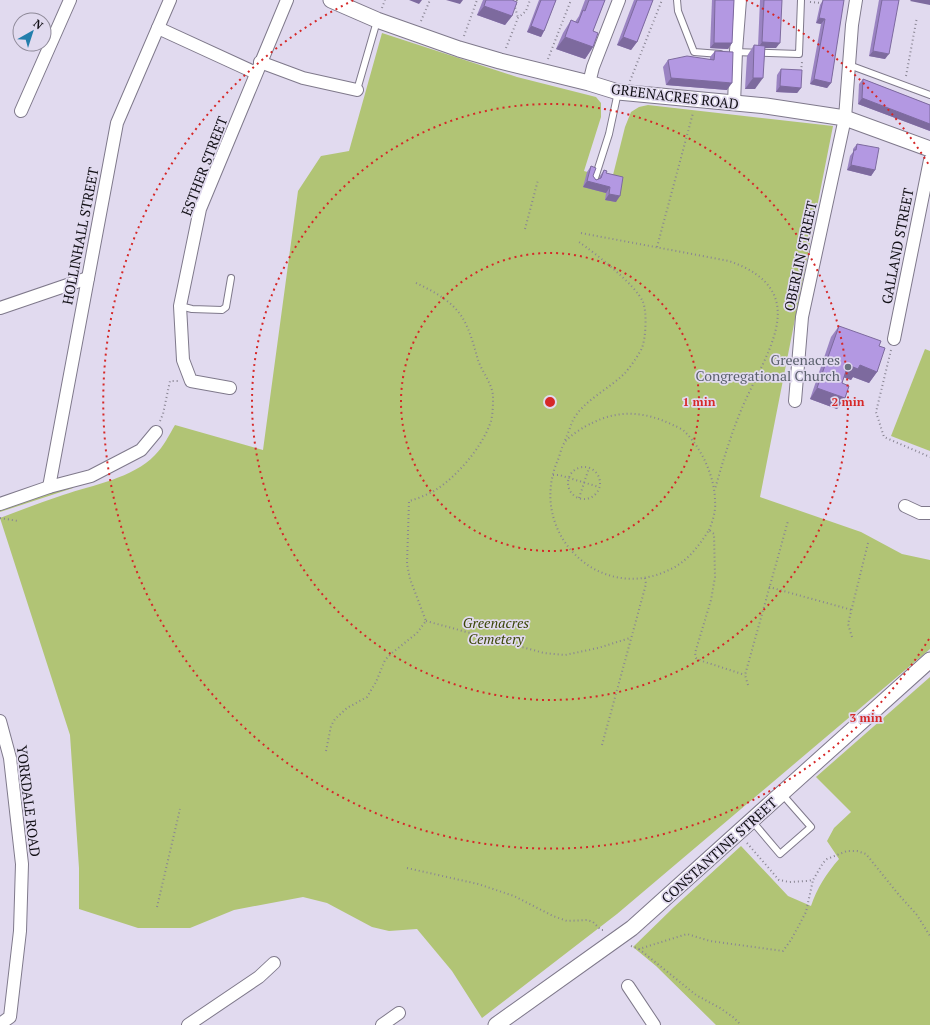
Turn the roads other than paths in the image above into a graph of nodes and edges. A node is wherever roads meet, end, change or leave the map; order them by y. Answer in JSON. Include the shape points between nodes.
{"nodes":[{"id":1,"x":170,"y":0,"type":"edge"},
{"id":2,"x":287,"y":0,"type":"edge"},
{"id":3,"x":332,"y":0,"type":"edge"},
{"id":4,"x":619,"y":0,"type":"edge"},
{"id":5,"x":677,"y":0,"type":"edge"},
{"id":6,"x":732,"y":0,"type":"edge"},
{"id":7,"x":740,"y":0,"type":"edge"},
{"id":8,"x":801,"y":0,"type":"edge"},
{"id":9,"x":856,"y":0,"type":"edge"},
{"id":10,"x":67,"y":1,"type":"edge"},
{"id":11,"x":377,"y":20,"type":"junction"},
{"id":12,"x":158,"y":28,"type":"junction"},
{"id":13,"x":736,"y":51,"type":"junction"},
{"id":14,"x":849,"y":65,"type":"junction"},
{"id":15,"x":258,"y":68,"type":"junction"},
{"id":16,"x":589,"y":83,"type":"junction"},
{"id":17,"x":356,"y":90,"type":"joint"},
{"id":18,"x":622,"y":93,"type":"junction"},
{"id":19,"x":930,"y":95,"type":"edge"},
{"id":20,"x":734,"y":104,"type":"junction"},
{"id":21,"x":22,"y":111,"type":"dead end"},
{"id":22,"x":845,"y":118,"type":"junction"},
{"id":23,"x":930,"y":149,"type":"edge"},
{"id":24,"x":930,"y":160,"type":"edge"},
{"id":25,"x":594,"y":182,"type":"edge"},
{"id":26,"x":88,"y":278,"type":"junction"},
{"id":27,"x":232,"y":278,"type":"dead end"},
{"id":28,"x":180,"y":306,"type":"junction"},
{"id":29,"x":0,"y":308,"type":"edge"},
{"id":30,"x":894,"y":339,"type":"road end"},
{"id":31,"x":230,"y":388,"type":"dead end"},
{"id":32,"x":795,"y":402,"type":"dead end"},
{"id":33,"x":156,"y":432,"type":"road end"},
{"id":34,"x":49,"y":487,"type":"junction"},
{"id":35,"x":0,"y":504,"type":"edge"},
{"id":36,"x":905,"y":506,"type":"dead end"},
{"id":37,"x":930,"y":513,"type":"edge"},
{"id":38,"x":930,"y":660,"type":"edge"},
{"id":39,"x":0,"y":721,"type":"edge"},
{"id":40,"x":4,"y":751,"type":"edge"},
{"id":41,"x":782,"y":794,"type":"junction"},
{"id":42,"x":752,"y":821,"type":"junction"},
{"id":43,"x":274,"y":963,"type":"dead end"},
{"id":44,"x":628,"y":986,"type":"dead end"},
{"id":45,"x":398,"y":1013,"type":"dead end"},
{"id":46,"x":0,"y":1024,"type":"edge"},
{"id":47,"x":188,"y":1025,"type":"edge"},
{"id":48,"x":382,"y":1025,"type":"edge"},
{"id":49,"x":496,"y":1025,"type":"edge"},
{"id":50,"x":654,"y":1025,"type":"edge"}],
"edges":[{"from":1,"to":12,"type":"street","name":"HOLLINHALL STREET"},
{"from":2,"to":15,"type":"street","name":"ESTHER STREET"},
{"from":3,"to":11,"type":"street","name":"GREENACRES ROAD"},
{"from":4,"to":16,"type":"street"},
{"from":5,"to":13,"type":"lane","via":[[678,11],[694,52],[726,54]]},
{"from":6,"to":7,"type":"lane"},
{"from":7,"to":13,"type":"street"},
{"from":8,"to":13,"type":"lane","via":[[799,54]]},
{"from":9,"to":14,"type":"street","name":"OBERLIN STREET"},
{"from":10,"to":21,"type":"street"},
{"from":11,"to":16,"type":"street","name":"GREENACRES ROAD","via":[[459,49]]},
{"from":11,"to":17,"type":"lane"},
{"from":12,"to":15,"type":"street"},
{"from":12,"to":26,"type":"street","name":"HOLLINHALL STREET","via":[[117,123]]},
{"from":13,"to":20,"type":"street"},
{"from":14,"to":19,"type":"lane"},
{"from":14,"to":22,"type":"street","name":"OBERLIN STREET"},
{"from":15,"to":17,"type":"street"},
{"from":15,"to":28,"type":"street","name":"ESTHER STREET","via":[[200,209]]},
{"from":16,"to":18,"type":"street","name":"GREENACRES ROAD"},
{"from":18,"to":20,"type":"street","name":"GREENACRES ROAD"},
{"from":18,"to":25,"type":"lane"},
{"from":20,"to":22,"type":"street","name":"GREENACRES ROAD"},
{"from":22,"to":23,"type":"street","name":"GREENACRES ROAD"},
{"from":22,"to":32,"type":"street","name":"OBERLIN STREET","via":[[802,317]]},
{"from":24,"to":30,"type":"street","name":"GALLAND STREET"},
{"from":26,"to":29,"type":"street"},
{"from":26,"to":34,"type":"street","name":"HOLLINHALL STREET"},
{"from":27,"to":28,"type":"lane","via":[[226,307],[222,310]]},
{"from":28,"to":31,"type":"street","name":"ESTHER STREET","via":[[183,360],[191,381]]},
{"from":33,"to":34,"type":"street","via":[[141,450],[91,476]]},
{"from":34,"to":35,"type":"street"},
{"from":36,"to":37,"type":"street","via":[[920,513]]},
{"from":38,"to":41,"type":"street","name":"CONSTANTINE STREET"},
{"from":39,"to":40,"type":"street","name":"YORKDALE ROAD"},
{"from":40,"to":46,"type":"street","name":"YORKDALE ROAD","via":[[10,758],[22,864],[20,931],[10,1017]]},
{"from":41,"to":42,"type":"street","name":"CONSTANTINE STREET"},
{"from":41,"to":42,"type":"lane","via":[[811,827],[780,854]]},
{"from":42,"to":49,"type":"street","name":"CONSTANTINE STREET","via":[[632,928]]},
{"from":43,"to":47,"type":"street","via":[[259,978]]},
{"from":44,"to":50,"type":"street"},
{"from":45,"to":48,"type":"street"}]}
